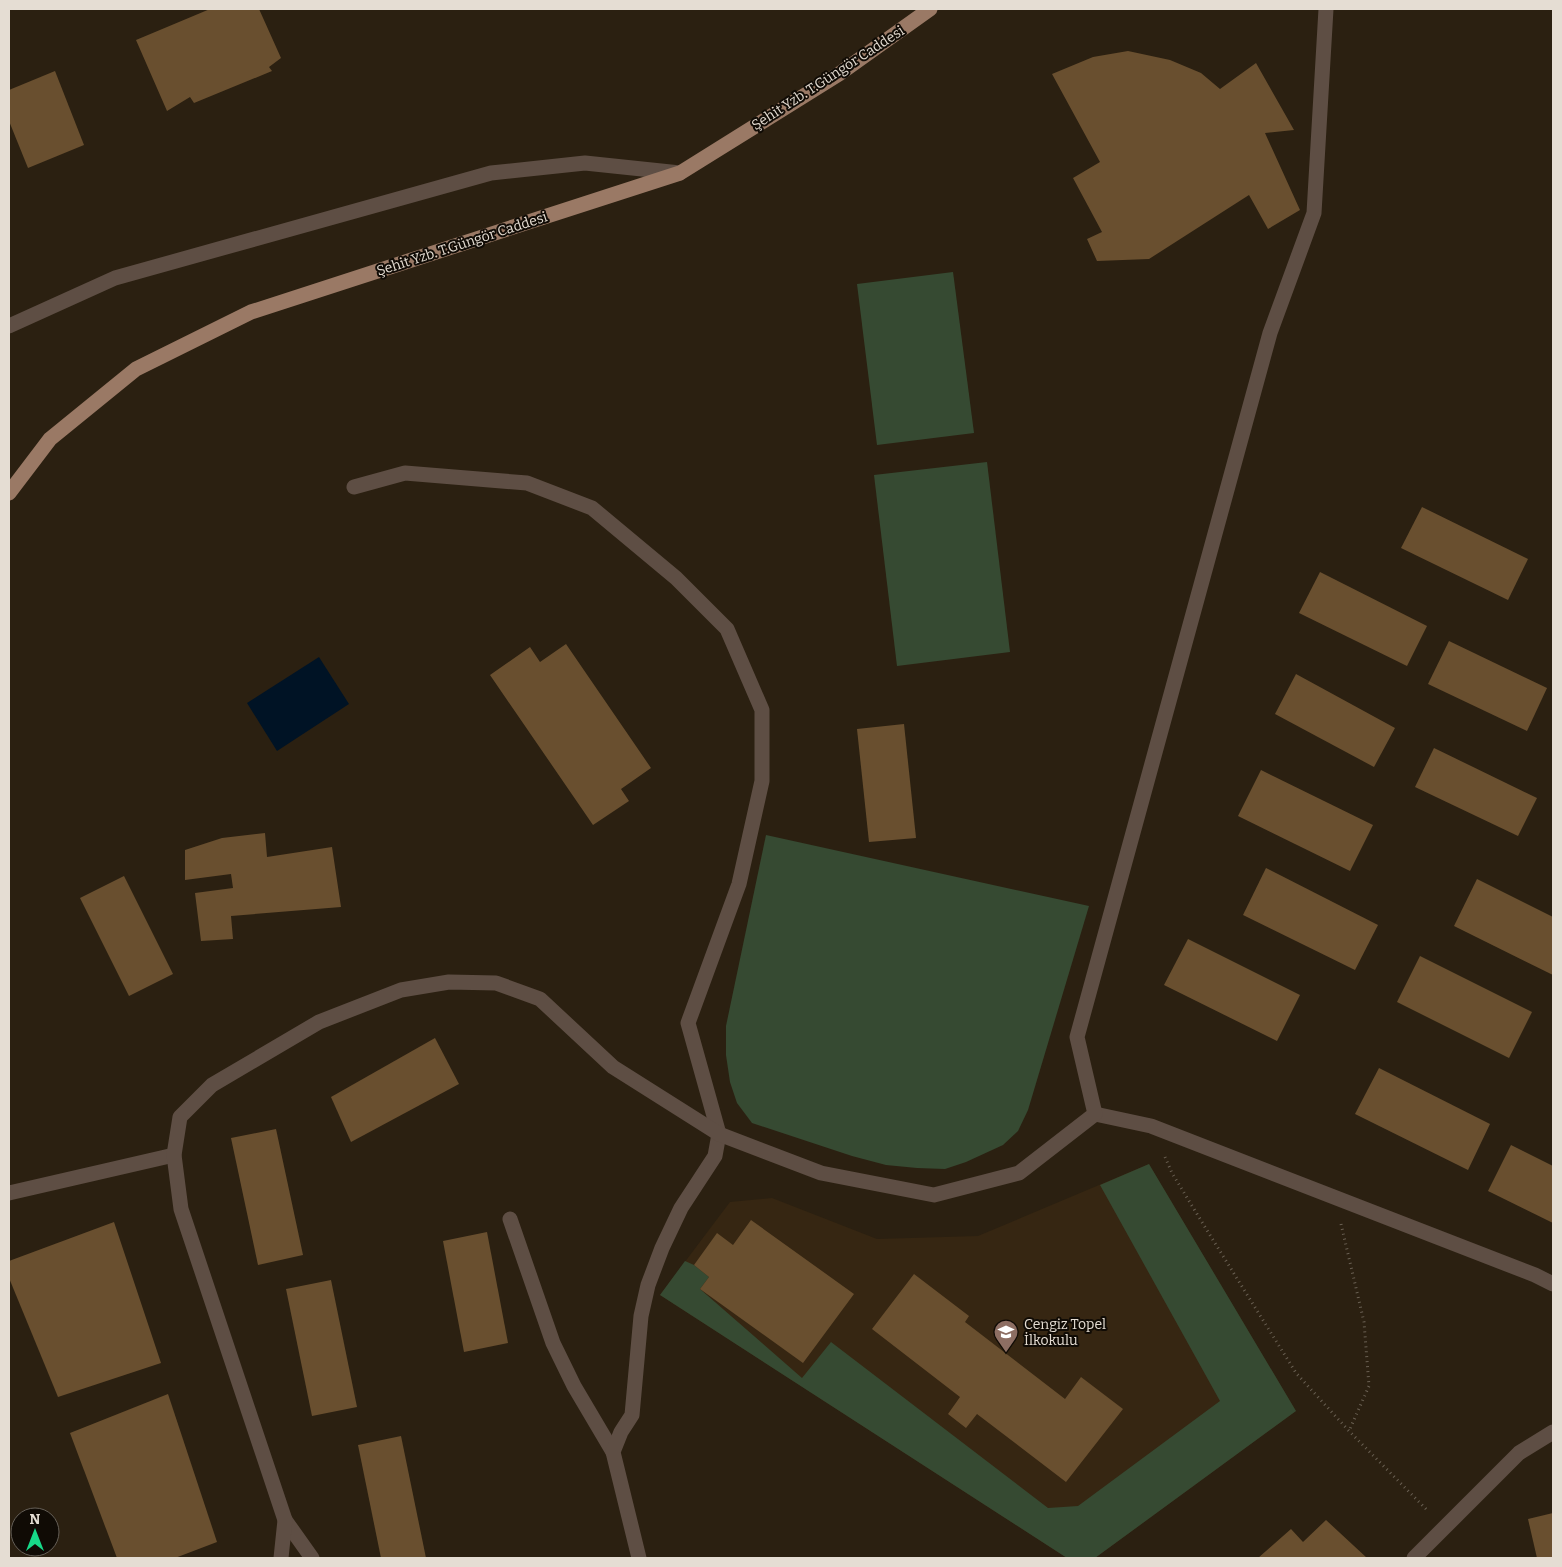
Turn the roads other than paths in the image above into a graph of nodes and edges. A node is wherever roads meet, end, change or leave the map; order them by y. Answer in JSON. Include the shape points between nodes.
{"nodes":[{"id":1,"x":930,"y":9,"type":"edge"},
{"id":2,"x":1326,"y":9,"type":"edge"},
{"id":3,"x":680,"y":173,"type":"junction"},
{"id":4,"x":9,"y":326,"type":"edge"},
{"id":5,"x":354,"y":487,"type":"dead end"},
{"id":6,"x":9,"y":492,"type":"edge"},
{"id":7,"x":1095,"y":1114,"type":"junction"},
{"id":8,"x":719,"y":1134,"type":"junction"},
{"id":9,"x":174,"y":1155,"type":"junction"},
{"id":10,"x":9,"y":1193,"type":"edge"},
{"id":11,"x":510,"y":1219,"type":"dead end"},
{"id":12,"x":1553,"y":1284,"type":"edge"},
{"id":13,"x":1553,"y":1432,"type":"edge"},
{"id":14,"x":613,"y":1452,"type":"junction"},
{"id":15,"x":285,"y":1520,"type":"junction"},
{"id":16,"x":281,"y":1558,"type":"edge"},
{"id":17,"x":312,"y":1558,"type":"edge"},
{"id":18,"x":639,"y":1558,"type":"edge"},
{"id":19,"x":1414,"y":1558,"type":"edge"}],
"edges":[{"from":1,"to":3,"type":"main road","name":"Şehit Yzb. T.Güngör Caddesi","via":[[839,74]]},
{"from":2,"to":7,"type":"street","via":[[1314,213],[1270,334],[1077,1037]]},
{"from":3,"to":4,"type":"street","via":[[585,163],[492,173],[115,278]]},
{"from":3,"to":6,"type":"main road","name":"Şehit Yzb. T.Güngör Caddesi","via":[[251,312],[136,369],[50,439]]},
{"from":5,"to":8,"type":"street","via":[[405,473],[527,483],[592,508],[676,578],[728,629],[762,710],[762,781],[739,884],[688,1023]]},
{"from":7,"to":8,"type":"street","via":[[1019,1173],[934,1195],[822,1173]]},
{"from":7,"to":12,"type":"street","via":[[1151,1126],[1535,1274]]},
{"from":8,"to":9,"type":"street","via":[[613,1067],[540,999],[496,983],[449,982],[401,990],[319,1022],[212,1085],[180,1117]]},
{"from":8,"to":14,"type":"street","via":[[715,1156],[681,1208],[648,1285],[641,1316],[632,1415]]},
{"from":9,"to":10,"type":"street"},
{"from":9,"to":15,"type":"street","via":[[181,1209]]},
{"from":11,"to":14,"type":"street","via":[[553,1343]]},
{"from":13,"to":19,"type":"street","via":[[1520,1454]]},
{"from":14,"to":18,"type":"street"},
{"from":15,"to":16,"type":"street"},
{"from":15,"to":17,"type":"street"}]}
